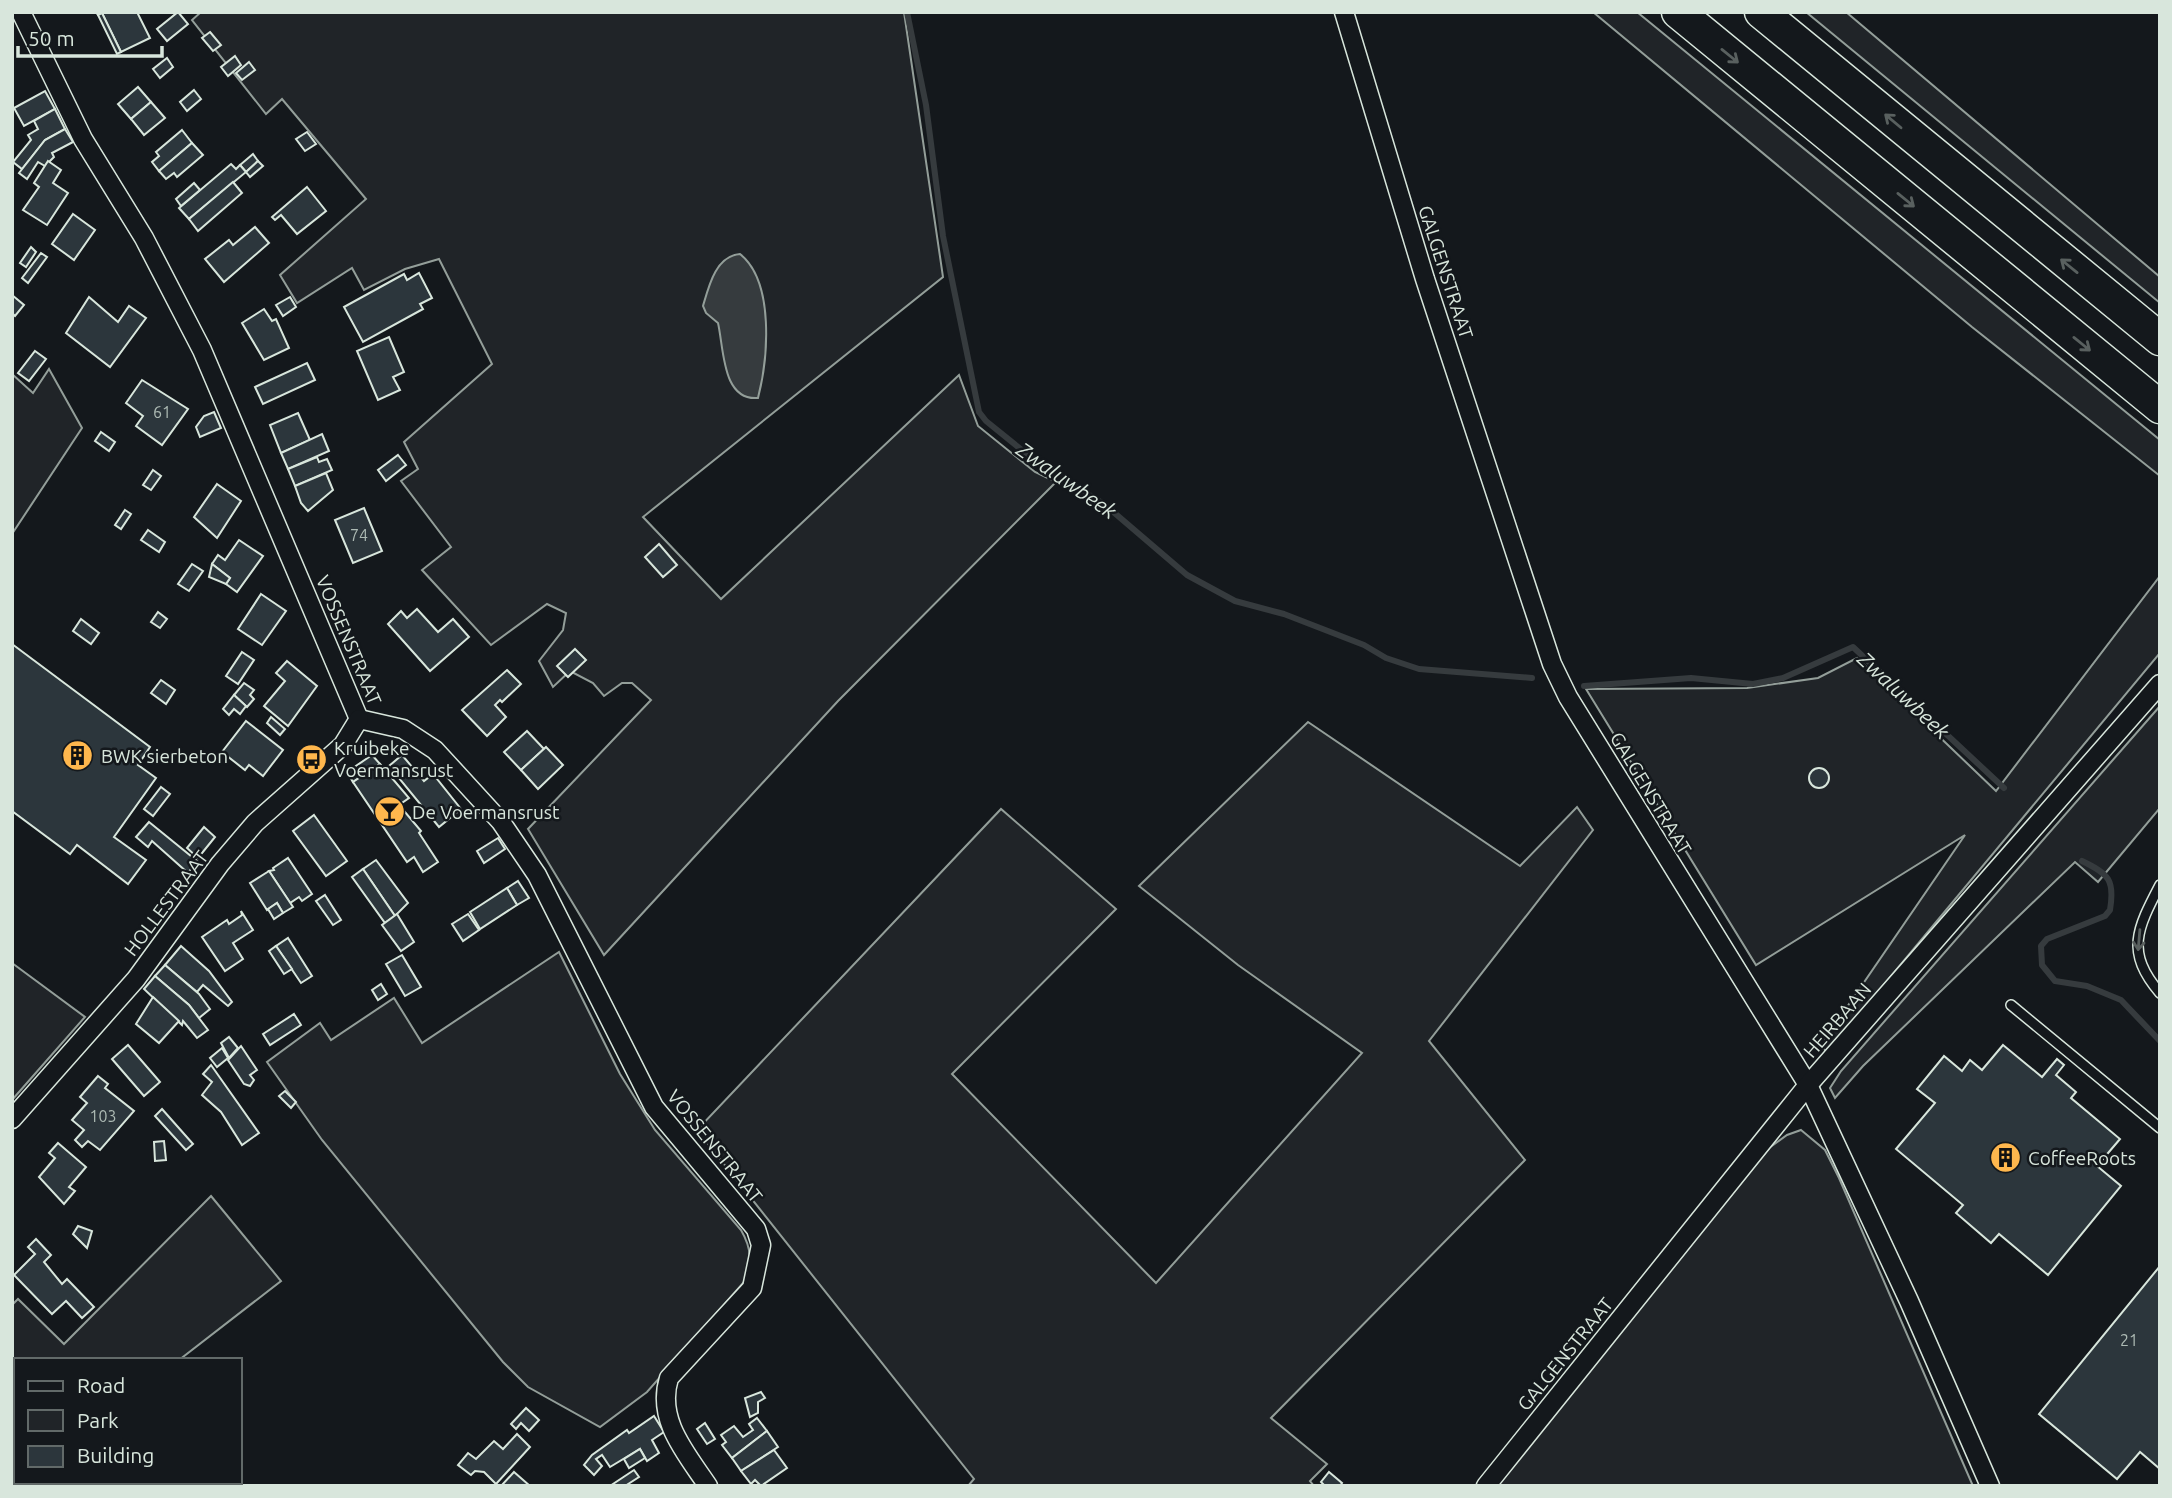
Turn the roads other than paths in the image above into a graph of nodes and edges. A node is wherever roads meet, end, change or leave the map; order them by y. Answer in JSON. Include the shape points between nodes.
{"nodes":[{"id":1,"x":21,"y":12,"type":"edge"},
{"id":2,"x":1344,"y":12,"type":"edge"},
{"id":3,"x":1678,"y":12,"type":"edge"},
{"id":4,"x":1761,"y":12,"type":"edge"},
{"id":5,"x":2160,"y":339,"type":"edge"},
{"id":6,"x":2160,"y":407,"type":"edge"},
{"id":7,"x":2160,"y":684,"type":"edge"},
{"id":8,"x":359,"y":719,"type":"junction"},
{"id":9,"x":2160,"y":885,"type":"edge"},
{"id":10,"x":2160,"y":993,"type":"edge"},
{"id":11,"x":2011,"y":1005,"type":"dead end"},
{"id":12,"x":1808,"y":1085,"type":"junction"},
{"id":13,"x":12,"y":1119,"type":"edge"},
{"id":14,"x":2160,"y":1128,"type":"edge"},
{"id":15,"x":708,"y":1486,"type":"edge"},
{"id":16,"x":1486,"y":1486,"type":"edge"},
{"id":17,"x":1990,"y":1486,"type":"edge"}],
"edges":[{"from":1,"to":8,"type":"street","name":"VOSSENSTRAAT","via":[[83,139],[144,237],[202,350]]},
{"from":2,"to":12,"type":"street","name":"GALGENSTRAAT","via":[[1425,279],[1552,664]]},
{"from":3,"to":6,"type":"highway","one_way":true},
{"from":5,"to":4,"type":"highway","one_way":true},
{"from":7,"to":12,"type":"street","name":"HEIRBAAN"},
{"from":8,"to":13,"type":"street","name":"HOLLESTRAAT","via":[[343,745],[255,823],[136,979]]},
{"from":8,"to":15,"type":"street","name":"VOSSENSTRAAT","via":[[403,729],[435,750],[501,822],[537,875],[654,1107],[756,1229],[761,1245],[752,1288],[669,1378],[665,1392],[665,1408],[675,1435]]},
{"from":9,"to":10,"type":"lane","one_way":true,"via":[[2142,919],[2135,945],[2145,976]]},
{"from":11,"to":14,"type":"lane"},
{"from":12,"to":16,"type":"street","name":"GALGENSTRAAT"},
{"from":12,"to":17,"type":"street","name":"HEIRBAAN"}]}
